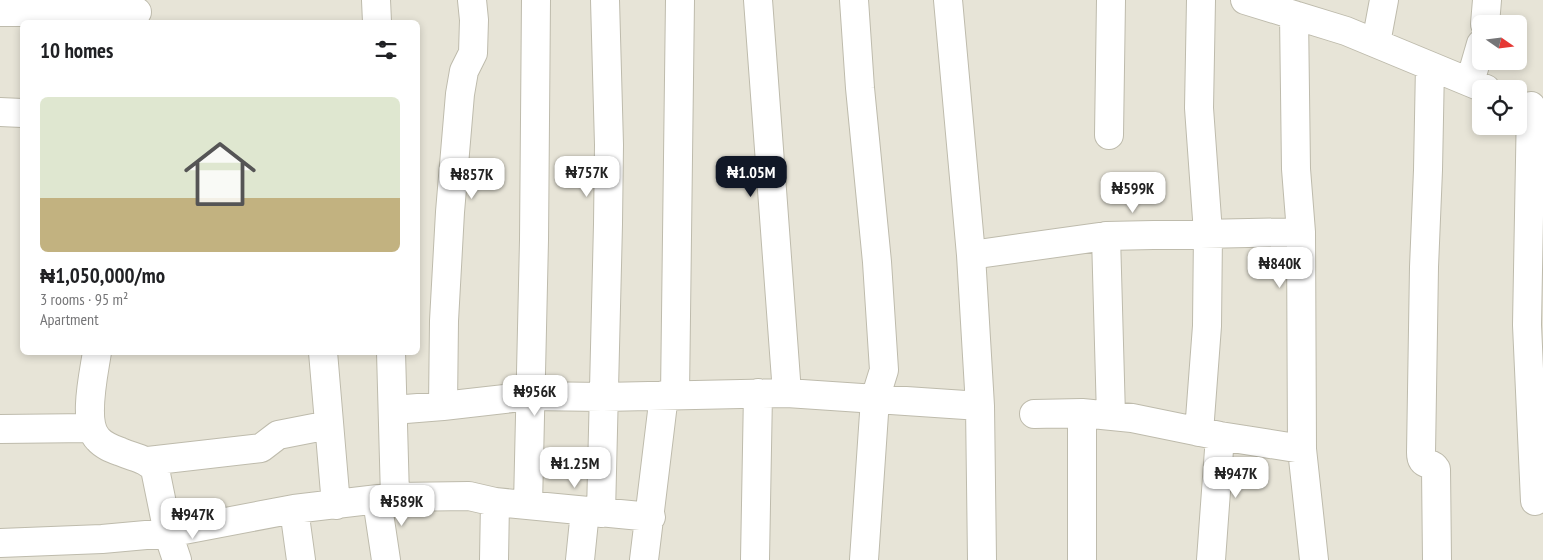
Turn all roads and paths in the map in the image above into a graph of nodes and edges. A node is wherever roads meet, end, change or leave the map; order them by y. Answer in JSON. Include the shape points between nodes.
{"nodes":[{"id":1,"x":376,"y":0,"type":"edge"},
{"id":2,"x":472,"y":0,"type":"edge"},
{"id":3,"x":536,"y":0,"type":"edge"},
{"id":4,"x":606,"y":0,"type":"edge"},
{"id":5,"x":680,"y":0,"type":"edge"},
{"id":6,"x":758,"y":0,"type":"edge"},
{"id":7,"x":854,"y":0,"type":"edge"},
{"id":8,"x":948,"y":0,"type":"edge"},
{"id":9,"x":1111,"y":0,"type":"edge"},
{"id":10,"x":1201,"y":0,"type":"edge"},
{"id":11,"x":1246,"y":0,"type":"edge"},
{"id":12,"x":1384,"y":0,"type":"edge"},
{"id":13,"x":1487,"y":0,"type":"edge"},
{"id":14,"x":1281,"y":8,"type":"edge"},
{"id":15,"x":137,"y":11,"type":"edge"},
{"id":16,"x":0,"y":12,"type":"edge"},
{"id":17,"x":1486,"y":15,"type":"edge"},
{"id":18,"x":377,"y":20,"type":"edge"},
{"id":19,"x":1376,"y":43,"type":"junction"},
{"id":20,"x":1430,"y":66,"type":"junction"},
{"id":21,"x":1472,"y":83,"type":"edge"},
{"id":22,"x":1531,"y":106,"type":"edge"},
{"id":23,"x":0,"y":112,"type":"edge"},
{"id":24,"x":20,"y":113,"type":"edge"},
{"id":25,"x":1109,"y":134,"type":"dead end"},
{"id":26,"x":1536,"y":223,"type":"edge"},
{"id":27,"x":1301,"y":232,"type":"junction"},
{"id":28,"x":1208,"y":233,"type":"junction"},
{"id":29,"x":1106,"y":236,"type":"junction"},
{"id":30,"x":970,"y":255,"type":"junction"},
{"id":31,"x":1535,"y":325,"type":"edge"},
{"id":32,"x":97,"y":355,"type":"edge"},
{"id":33,"x":323,"y":355,"type":"edge"},
{"id":34,"x":391,"y":355,"type":"edge"},
{"id":35,"x":758,"y":393,"type":"junction"},
{"id":36,"x":787,"y":393,"type":"junction"},
{"id":37,"x":670,"y":395,"type":"junction"},
{"id":38,"x":530,"y":396,"type":"junction"},
{"id":39,"x":603,"y":397,"type":"junction"},
{"id":40,"x":875,"y":399,"type":"junction"},
{"id":41,"x":443,"y":406,"type":"junction"},
{"id":42,"x":980,"y":406,"type":"junction"},
{"id":43,"x":393,"y":410,"type":"junction"},
{"id":44,"x":1082,"y":413,"type":"junction"},
{"id":45,"x":1034,"y":414,"type":"dead end"},
{"id":46,"x":1111,"y":416,"type":"junction"},
{"id":47,"x":329,"y":425,"type":"junction"},
{"id":48,"x":0,"y":428,"type":"edge"},
{"id":49,"x":92,"y":428,"type":"junction"},
{"id":50,"x":1210,"y":434,"type":"junction"},
{"id":51,"x":1538,"y":447,"type":"edge"},
{"id":52,"x":1302,"y":449,"type":"junction"},
{"id":53,"x":148,"y":461,"type":"junction"},
{"id":54,"x":386,"y":499,"type":"junction"},
{"id":55,"x":1535,"y":501,"type":"dead end"},
{"id":56,"x":495,"y":502,"type":"junction"},
{"id":57,"x":336,"y":505,"type":"junction"},
{"id":58,"x":528,"y":505,"type":"junction"},
{"id":59,"x":294,"y":510,"type":"junction"},
{"id":60,"x":592,"y":512,"type":"junction"},
{"id":61,"x":651,"y":517,"type":"junction"},
{"id":62,"x":168,"y":533,"type":"junction"},
{"id":63,"x":0,"y":543,"type":"edge"},
{"id":64,"x":177,"y":560,"type":"edge"},
{"id":65,"x":301,"y":560,"type":"edge"},
{"id":66,"x":386,"y":560,"type":"edge"},
{"id":67,"x":494,"y":560,"type":"edge"},
{"id":68,"x":580,"y":560,"type":"edge"},
{"id":69,"x":644,"y":560,"type":"edge"},
{"id":70,"x":755,"y":560,"type":"edge"},
{"id":71,"x":864,"y":560,"type":"edge"},
{"id":72,"x":982,"y":560,"type":"edge"},
{"id":73,"x":1082,"y":560,"type":"edge"},
{"id":74,"x":1211,"y":560,"type":"edge"},
{"id":75,"x":1314,"y":560,"type":"edge"},
{"id":76,"x":1437,"y":560,"type":"edge"}],
"edges":[{"from":1,"to":18,"type":"street"},
{"from":2,"to":41,"type":"street","via":[[473,54],[464,71],[460,94],[450,212]]},
{"from":3,"to":38,"type":"street"},
{"from":4,"to":39,"type":"street","via":[[609,145]]},
{"from":5,"to":37,"type":"street"},
{"from":6,"to":36,"type":"street"},
{"from":7,"to":40,"type":"street","via":[[883,335],[884,370]]},
{"from":8,"to":30,"type":"street"},
{"from":9,"to":25,"type":"street"},
{"from":10,"to":28,"type":"street","via":[[1199,108]]},
{"from":11,"to":14,"type":"street"},
{"from":12,"to":19,"type":"street"},
{"from":13,"to":17,"type":"street"},
{"from":14,"to":19,"type":"street"},
{"from":14,"to":27,"type":"street"},
{"from":15,"to":16,"type":"street"},
{"from":19,"to":20,"type":"street"},
{"from":20,"to":21,"type":"street"},
{"from":20,"to":76,"type":"street","via":[[1421,459],[1436,469]]},
{"from":22,"to":26,"type":"street"},
{"from":23,"to":24,"type":"street"},
{"from":26,"to":31,"type":"street"},
{"from":27,"to":28,"type":"street"},
{"from":27,"to":52,"type":"street"},
{"from":28,"to":29,"type":"street"},
{"from":28,"to":50,"type":"street"},
{"from":29,"to":30,"type":"street"},
{"from":29,"to":46,"type":"street"},
{"from":30,"to":42,"type":"street"},
{"from":31,"to":51,"type":"street"},
{"from":32,"to":49,"type":"street","via":[[90,416]]},
{"from":33,"to":47,"type":"street"},
{"from":34,"to":43,"type":"street"},
{"from":35,"to":36,"type":"street"},
{"from":35,"to":37,"type":"street"},
{"from":35,"to":70,"type":"street"},
{"from":36,"to":40,"type":"street"},
{"from":37,"to":39,"type":"street"},
{"from":37,"to":61,"type":"street"},
{"from":38,"to":39,"type":"street"},
{"from":38,"to":41,"type":"street"},
{"from":38,"to":58,"type":"street"},
{"from":39,"to":60,"type":"street"},
{"from":40,"to":42,"type":"street"},
{"from":40,"to":71,"type":"street"},
{"from":41,"to":43,"type":"street"},
{"from":42,"to":72,"type":"street"},
{"from":43,"to":54,"type":"street"},
{"from":44,"to":45,"type":"street"},
{"from":44,"to":46,"type":"street"},
{"from":44,"to":73,"type":"street"},
{"from":46,"to":50,"type":"street"},
{"from":47,"to":53,"type":"street","via":[[278,434],[260,448]]},
{"from":47,"to":57,"type":"street"},
{"from":48,"to":49,"type":"street"},
{"from":49,"to":53,"type":"street","via":[[97,438],[107,446]]},
{"from":50,"to":52,"type":"street"},
{"from":50,"to":74,"type":"street"},
{"from":51,"to":55,"type":"street"},
{"from":52,"to":75,"type":"street"},
{"from":53,"to":62,"type":"street","via":[[155,469]]},
{"from":54,"to":56,"type":"street","via":[[469,496]]},
{"from":54,"to":57,"type":"street"},
{"from":54,"to":66,"type":"street"},
{"from":56,"to":58,"type":"street"},
{"from":56,"to":67,"type":"street"},
{"from":57,"to":59,"type":"street"},
{"from":58,"to":60,"type":"street"},
{"from":59,"to":62,"type":"street"},
{"from":59,"to":65,"type":"street"},
{"from":60,"to":61,"type":"street"},
{"from":60,"to":68,"type":"street"},
{"from":61,"to":69,"type":"street"},
{"from":62,"to":63,"type":"street"},
{"from":62,"to":64,"type":"street"}]}
